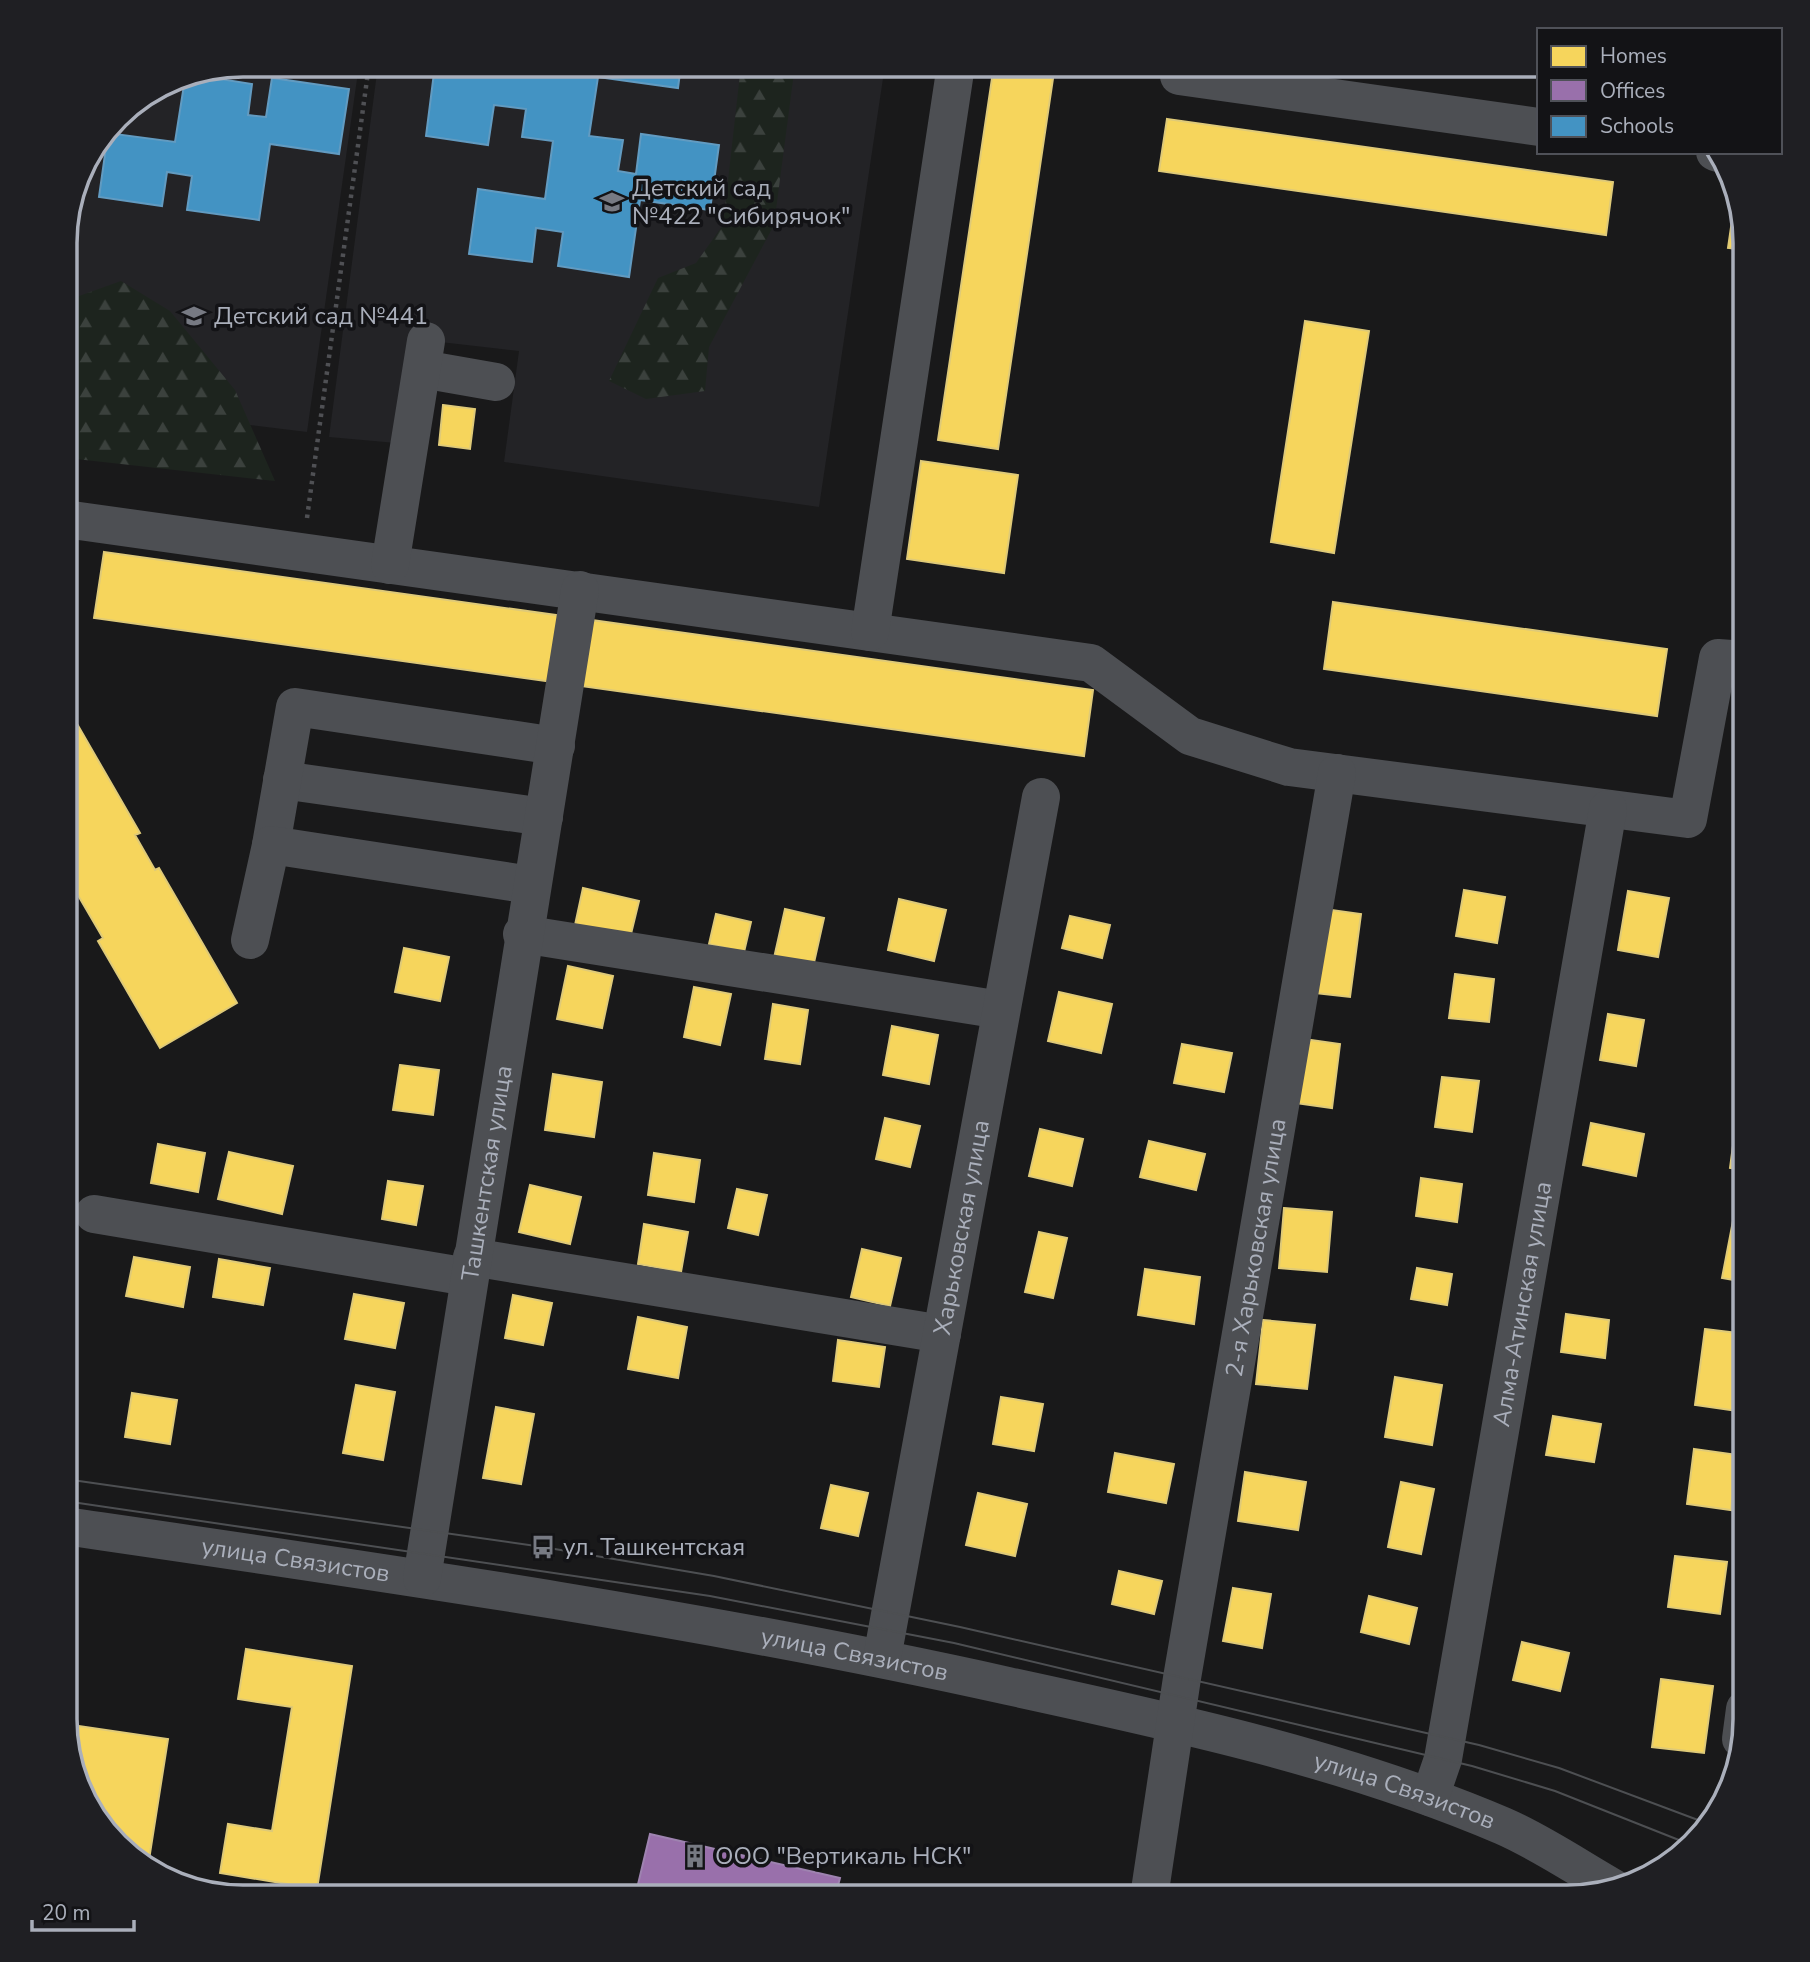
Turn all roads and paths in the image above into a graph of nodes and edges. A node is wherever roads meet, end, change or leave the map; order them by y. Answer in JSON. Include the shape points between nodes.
{"nodes":[{"id":1,"x":367,"y":77,"type":"edge"},
{"id":2,"x":954,"y":77,"type":"edge"},
{"id":3,"x":1186,"y":77,"type":"edge"},
{"id":4,"x":1537,"y":127,"type":"edge"},
{"id":5,"x":496,"y":382,"type":"dead end"},
{"id":6,"x":77,"y":521,"type":"edge"},
{"id":7,"x":302,"y":552,"type":"junction"},
{"id":8,"x":390,"y":565,"type":"junction"},
{"id":9,"x":580,"y":590,"type":"junction"},
{"id":10,"x":870,"y":632,"type":"junction"},
{"id":11,"x":1733,"y":659,"type":"edge"},
{"id":12,"x":555,"y":757,"type":"junction"},
{"id":13,"x":1337,"y":773,"type":"junction"},
{"id":14,"x":282,"y":780,"type":"junction"},
{"id":15,"x":1041,"y":797,"type":"dead end"},
{"id":16,"x":1608,"y":809,"type":"junction"},
{"id":17,"x":544,"y":817,"type":"junction"},
{"id":18,"x":271,"y":845,"type":"junction"},
{"id":19,"x":531,"y":885,"type":"junction"},
{"id":20,"x":522,"y":934,"type":"junction"},
{"id":21,"x":250,"y":940,"type":"dead end"},
{"id":22,"x":1001,"y":1010,"type":"junction"},
{"id":23,"x":94,"y":1214,"type":"dead end"},
{"id":24,"x":470,"y":1267,"type":"junction"},
{"id":25,"x":942,"y":1334,"type":"junction"},
{"id":26,"x":77,"y":1528,"type":"edge"},
{"id":27,"x":422,"y":1578,"type":"junction"},
{"id":28,"x":882,"y":1658,"type":"junction"},
{"id":29,"x":1175,"y":1723,"type":"junction"},
{"id":30,"x":1430,"y":1797,"type":"junction"},
{"id":31,"x":1601,"y":1881,"type":"edge"},
{"id":32,"x":1151,"y":1885,"type":"edge"}],
"edges":[{"from":1,"to":7,"type":"path"},
{"from":2,"to":10,"type":"street"},
{"from":3,"to":4,"type":"street"},
{"from":5,"to":8,"type":"street","via":[[424,355]]},
{"from":6,"to":7,"type":"street"},
{"from":7,"to":8,"type":"street"},
{"from":8,"to":9,"type":"street"},
{"from":9,"to":10,"type":"street"},
{"from":9,"to":12,"type":"street","name":"Ташкентская улица"},
{"from":10,"to":13,"type":"street","via":[[1091,663],[1190,736],[1289,768]]},
{"from":11,"to":16,"type":"street","via":[[1718,658],[1688,819]]},
{"from":12,"to":14,"type":"street","via":[[295,707]]},
{"from":12,"to":17,"type":"street","name":"Ташкентская улица"},
{"from":13,"to":16,"type":"street"},
{"from":13,"to":29,"type":"street","name":"2-я Харьковская улица"},
{"from":14,"to":17,"type":"street"},
{"from":14,"to":18,"type":"street"},
{"from":15,"to":22,"type":"street","name":"Харьковская улица"},
{"from":16,"to":30,"type":"street","name":"Алма-Атинская улица","via":[[1443,1759]]},
{"from":17,"to":19,"type":"street","name":"Ташкентская улица"},
{"from":18,"to":19,"type":"street"},
{"from":18,"to":21,"type":"street"},
{"from":19,"to":20,"type":"street","name":"Ташкентская улица"},
{"from":20,"to":22,"type":"street"},
{"from":20,"to":24,"type":"street","name":"Ташкентская улица"},
{"from":22,"to":25,"type":"street","name":"Харьковская улица"},
{"from":23,"to":24,"type":"street"},
{"from":24,"to":25,"type":"street"},
{"from":24,"to":27,"type":"street","name":"Ташкентская улица"},
{"from":25,"to":28,"type":"street","name":"Харьковская улица"},
{"from":26,"to":27,"type":"street","name":"улица Связистов"},
{"from":27,"to":28,"type":"street","name":"улица Связистов"},
{"from":28,"to":29,"type":"street","name":"улица Связистов"},
{"from":29,"to":30,"type":"street","name":"улица Связистов"},
{"from":29,"to":32,"type":"street","name":"2-я Харьковская улица"},
{"from":30,"to":31,"type":"street","name":"улица Связистов","via":[[1508,1828]]}]}
